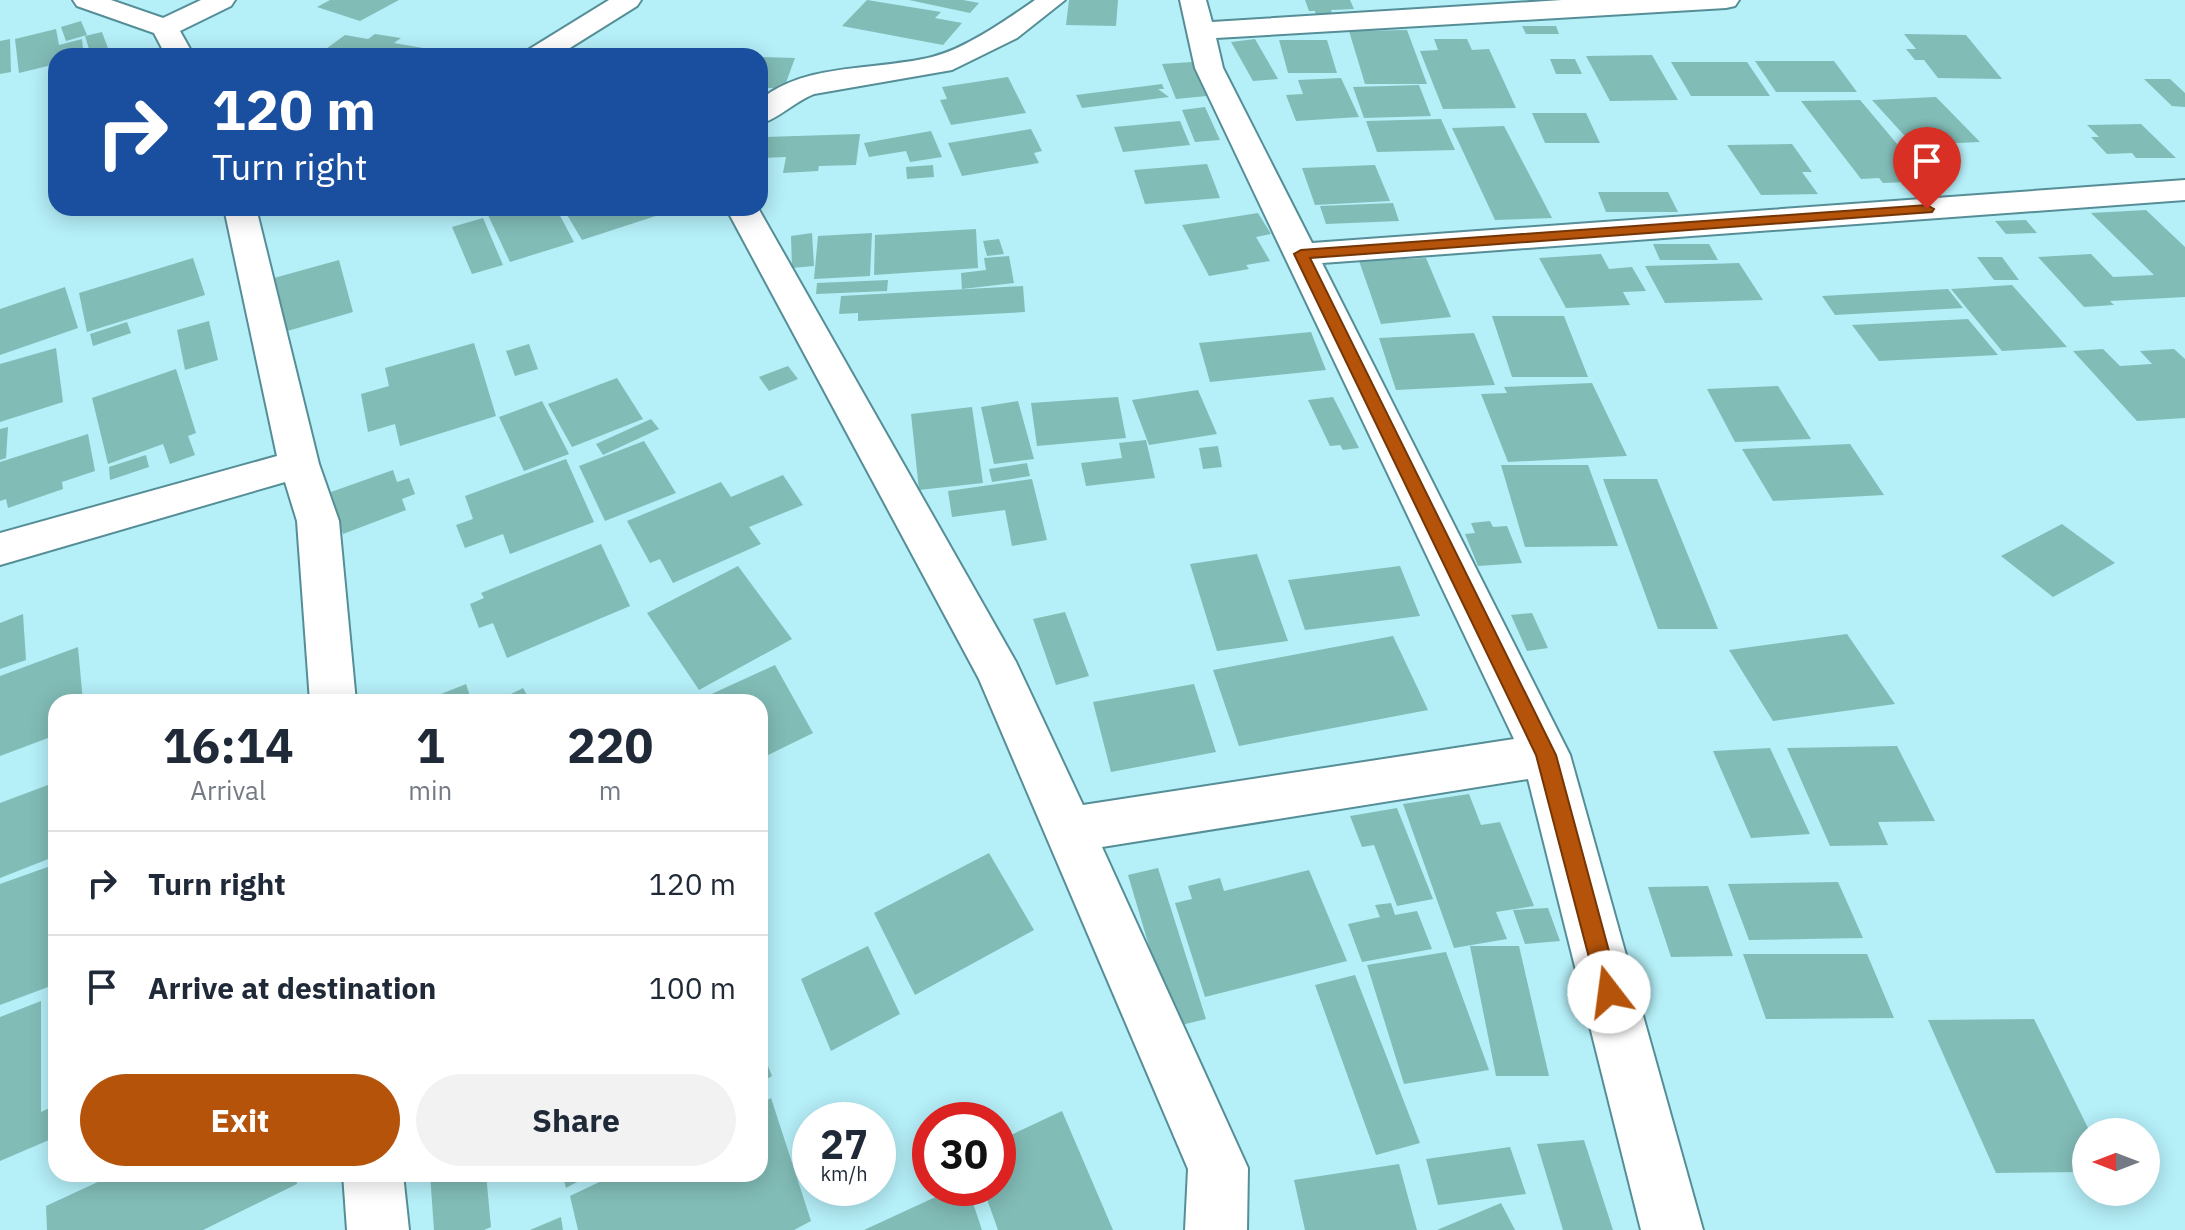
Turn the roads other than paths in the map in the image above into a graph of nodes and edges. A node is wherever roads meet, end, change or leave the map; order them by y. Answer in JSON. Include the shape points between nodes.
{"nodes":[{"id":1,"x":86,"y":0,"type":"edge"},
{"id":2,"x":222,"y":0,"type":"edge"},
{"id":3,"x":628,"y":0,"type":"edge"},
{"id":4,"x":1052,"y":0,"type":"edge"},
{"id":5,"x":1726,"y":0,"type":"edge"},
{"id":6,"x":1196,"y":16,"type":"edge"},
{"id":7,"x":165,"y":28,"type":"junction"},
{"id":8,"x":176,"y":48,"type":"edge"},
{"id":9,"x":551,"y":48,"type":"edge"},
{"id":10,"x":768,"y":108,"type":"edge"},
{"id":11,"x":2180,"y":204,"type":"edge"},
{"id":12,"x":242,"y":216,"type":"edge"},
{"id":13,"x":746,"y":216,"type":"edge"},
{"id":14,"x":1301,"y":254,"type":"junction"},
{"id":15,"x":299,"y":464,"type":"junction"},
{"id":16,"x":0,"y":549,"type":"edge"},
{"id":17,"x":332,"y":694,"type":"edge"},
{"id":18,"x":1546,"y":755,"type":"junction"},
{"id":19,"x":1069,"y":830,"type":"junction"},
{"id":20,"x":374,"y":1182,"type":"edge"},
{"id":21,"x":378,"y":1230,"type":"edge"},
{"id":22,"x":1216,"y":1230,"type":"edge"},
{"id":23,"x":1672,"y":1230,"type":"edge"}],
"edges":[{"from":1,"to":7,"type":"street"},
{"from":2,"to":7,"type":"street"},
{"from":3,"to":9,"type":"street"},
{"from":4,"to":10,"type":"street","via":[[1007,32],[942,64],[807,86]]},
{"from":5,"to":6,"type":"street","via":[[1501,11]]},
{"from":6,"to":14,"type":"street","via":[[1209,68]]},
{"from":7,"to":8,"type":"street"},
{"from":11,"to":14,"type":"street","via":[[2146,193]]},
{"from":12,"to":15,"type":"street"},
{"from":13,"to":19,"type":"street","via":[[1000,675]]},
{"from":14,"to":18,"type":"street"},
{"from":15,"to":16,"type":"street"},
{"from":15,"to":17,"type":"street","via":[[318,521]]},
{"from":18,"to":19,"type":"street"},
{"from":18,"to":23,"type":"street"},
{"from":19,"to":22,"type":"street","via":[[1218,1168]]},
{"from":20,"to":21,"type":"street"}]}
